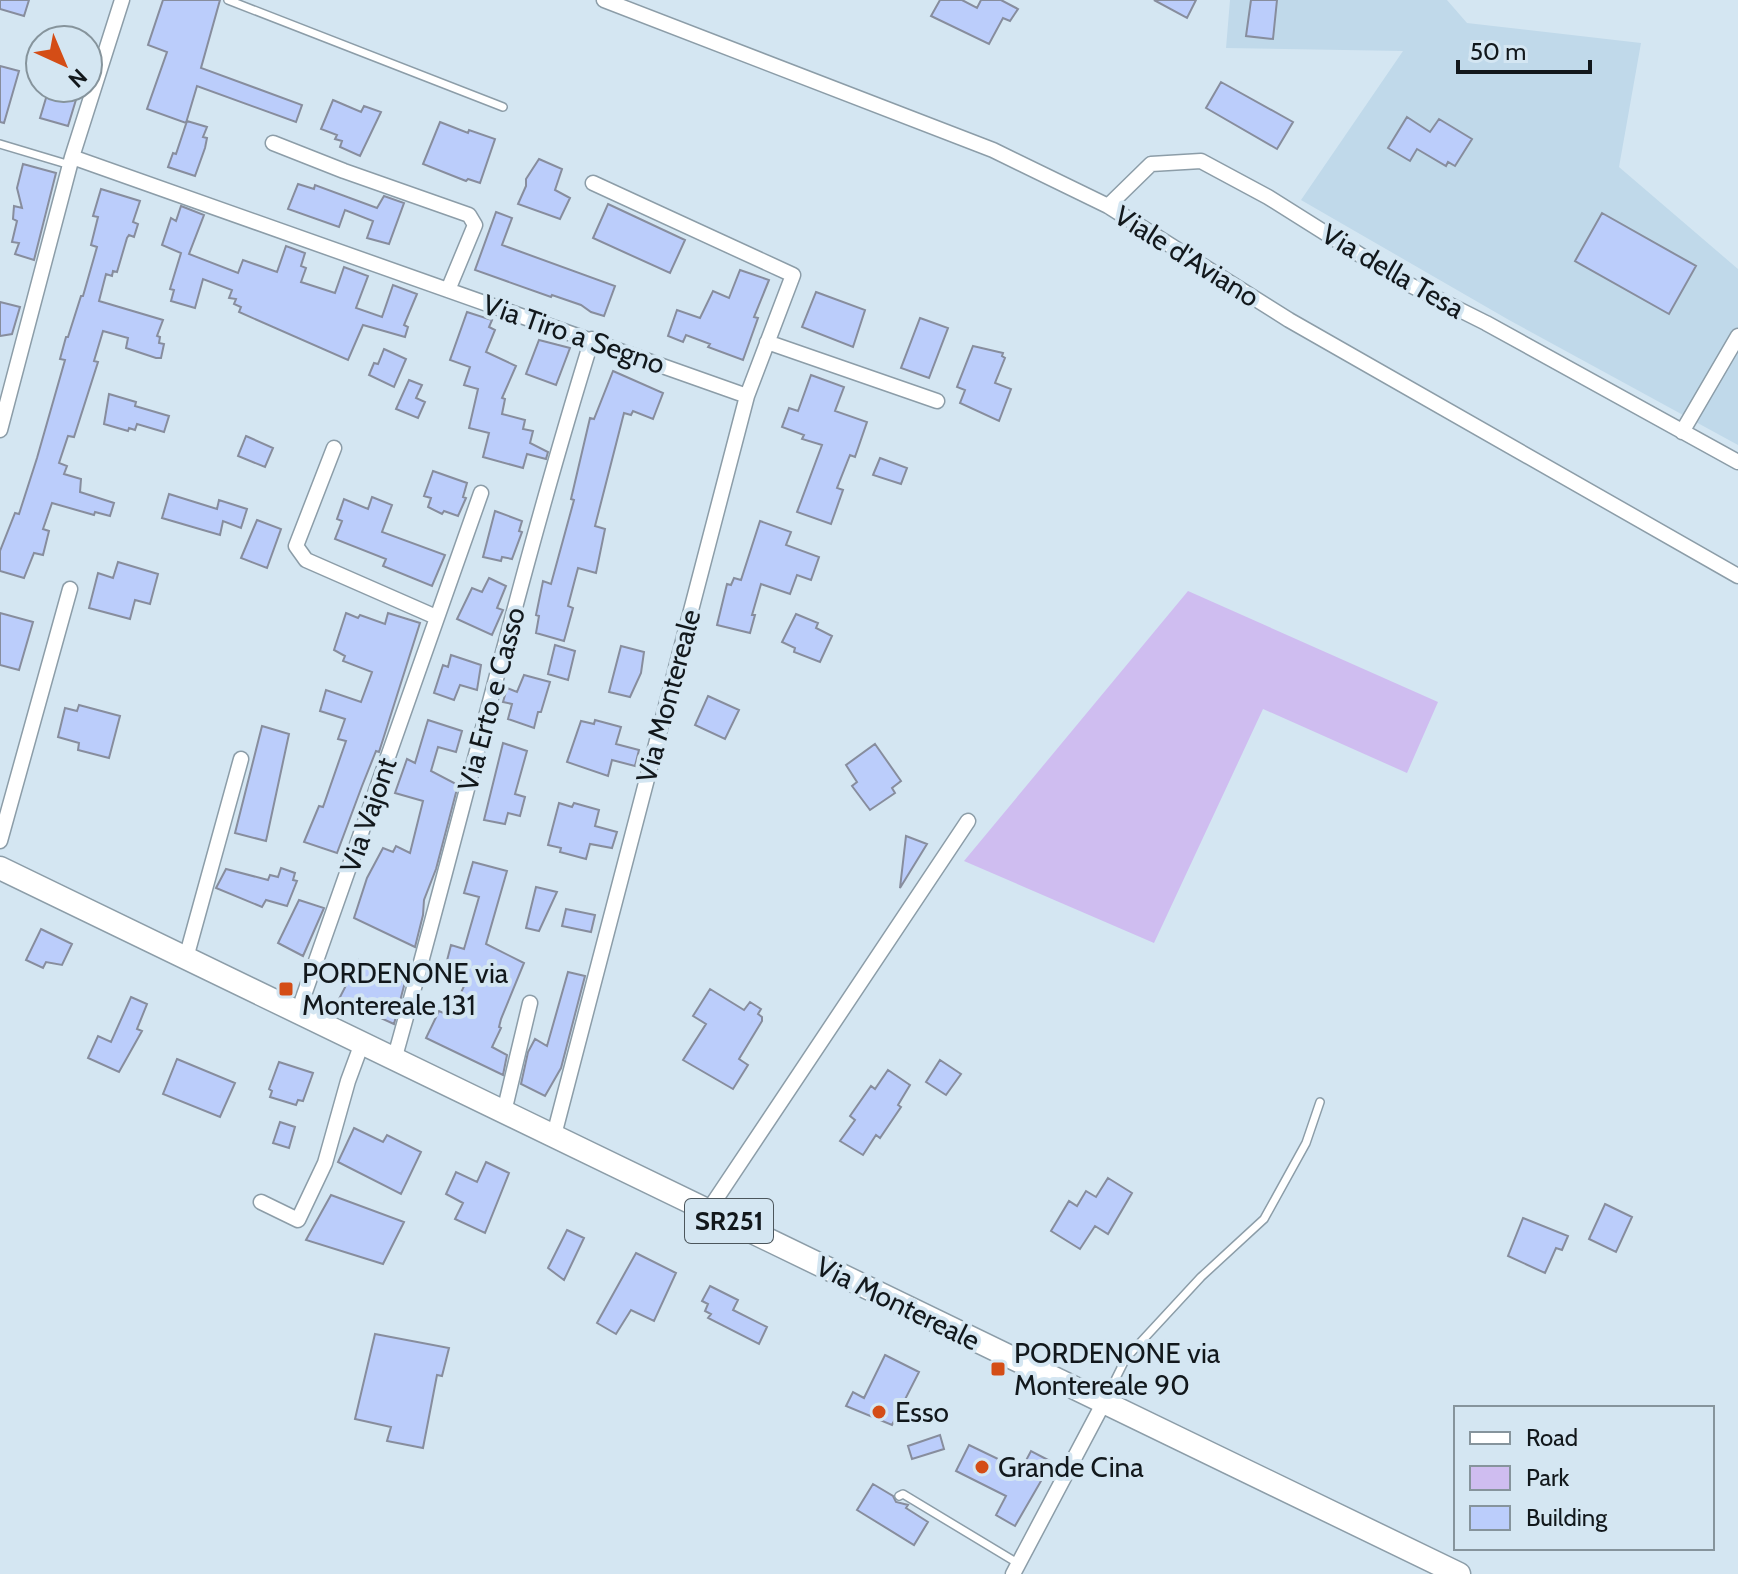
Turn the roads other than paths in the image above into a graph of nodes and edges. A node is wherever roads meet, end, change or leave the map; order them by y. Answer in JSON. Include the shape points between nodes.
{"nodes":[{"id":1,"x":122,"y":0,"type":"edge"},
{"id":2,"x":228,"y":0,"type":"edge"},
{"id":3,"x":604,"y":0,"type":"edge"},
{"id":4,"x":503,"y":107,"type":"dead end"},
{"id":5,"x":273,"y":143,"type":"dead end"},
{"id":6,"x":0,"y":144,"type":"edge"},
{"id":7,"x":71,"y":161,"type":"junction"},
{"id":8,"x":593,"y":183,"type":"dead end"},
{"id":9,"x":1108,"y":206,"type":"junction"},
{"id":10,"x":448,"y":290,"type":"junction"},
{"id":11,"x":1738,"y":336,"type":"edge"},
{"id":12,"x":592,"y":339,"type":"junction"},
{"id":13,"x":767,"y":342,"type":"junction"},
{"id":14,"x":747,"y":396,"type":"junction"},
{"id":15,"x":937,"y":401,"type":"dead end"},
{"id":16,"x":0,"y":430,"type":"edge"},
{"id":17,"x":1682,"y":432,"type":"junction"},
{"id":18,"x":334,"y":448,"type":"dead end"},
{"id":19,"x":1738,"y":462,"type":"edge"},
{"id":20,"x":481,"y":493,"type":"dead end"},
{"id":21,"x":1738,"y":576,"type":"edge"},
{"id":22,"x":70,"y":589,"type":"dead end"},
{"id":23,"x":436,"y":617,"type":"junction"},
{"id":24,"x":241,"y":759,"type":"dead end"},
{"id":25,"x":968,"y":821,"type":"dead end"},
{"id":26,"x":0,"y":841,"type":"edge"},
{"id":27,"x":0,"y":868,"type":"edge"},
{"id":28,"x":186,"y":958,"type":"junction"},
{"id":29,"x":530,"y":1003,"type":"dead end"},
{"id":30,"x":298,"y":1012,"type":"junction"},
{"id":31,"x":362,"y":1043,"type":"junction"},
{"id":32,"x":394,"y":1060,"type":"junction"},
{"id":33,"x":1320,"y":1102,"type":"dead end"},
{"id":34,"x":504,"y":1112,"type":"junction"},
{"id":35,"x":554,"y":1135,"type":"junction"},
{"id":36,"x":261,"y":1202,"type":"dead end"},
{"id":37,"x":708,"y":1211,"type":"junction"},
{"id":38,"x":1104,"y":1402,"type":"junction"},
{"id":39,"x":899,"y":1496,"type":"dead end"},
{"id":40,"x":1016,"y":1569,"type":"edge"},
{"id":41,"x":1459,"y":1574,"type":"edge"}],
"edges":[{"from":1,"to":7,"type":"street"},
{"from":2,"to":4,"type":"lane"},
{"from":3,"to":9,"type":"street","name":"Viale d'Aviano","via":[[993,150]]},
{"from":5,"to":10,"type":"street","via":[[469,215],[475,225]]},
{"from":6,"to":7,"type":"lane"},
{"from":7,"to":10,"type":"street","name":"Via Tiro a Segno","via":[[161,186]]},
{"from":7,"to":16,"type":"street"},
{"from":8,"to":13,"type":"street","via":[[793,275]]},
{"from":9,"to":17,"type":"street","name":"Via della Tesa","via":[[1151,164],[1201,161],[1400,280]]},
{"from":9,"to":21,"type":"street","name":"Viale d'Aviano","via":[[1289,320]]},
{"from":10,"to":12,"type":"street","name":"Via Tiro a Segno"},
{"from":11,"to":17,"type":"street"},
{"from":12,"to":14,"type":"street","name":"Via Tiro a Segno"},
{"from":12,"to":32,"type":"street","name":"Via Erto e Casso"},
{"from":13,"to":14,"type":"street"},
{"from":13,"to":15,"type":"street"},
{"from":14,"to":35,"type":"street","name":"Via Montereale"},
{"from":17,"to":19,"type":"street","name":"Via della Tesa"},
{"from":18,"to":23,"type":"street","via":[[296,546],[306,560]]},
{"from":20,"to":23,"type":"street","name":"Via Vajont"},
{"from":22,"to":26,"type":"street"},
{"from":23,"to":30,"type":"street","name":"Via Vajont"},
{"from":24,"to":28,"type":"street"},
{"from":25,"to":37,"type":"street"},
{"from":27,"to":28,"type":"main road","name":"Via Montereale","number":"SR251"},
{"from":28,"to":30,"type":"main road","name":"Via Montereale","number":"SR251"},
{"from":29,"to":34,"type":"street"},
{"from":30,"to":31,"type":"main road","name":"Via Montereale","number":"SR251"},
{"from":31,"to":32,"type":"main road","name":"Via Montereale","number":"SR251"},
{"from":31,"to":36,"type":"street","via":[[325,1163],[298,1220]]},
{"from":32,"to":34,"type":"main road","name":"Via Montereale","number":"SR251"},
{"from":33,"to":38,"type":"lane","via":[[1306,1143],[1264,1219],[1126,1358]]},
{"from":34,"to":35,"type":"main road","name":"Via Montereale","number":"SR251"},
{"from":35,"to":37,"type":"main road","name":"Via Montereale","number":"SR251"},
{"from":37,"to":38,"type":"main road","name":"Via Montereale","number":"SR251"},
{"from":38,"to":40,"type":"street"},
{"from":38,"to":41,"type":"main road","name":"Via Montereale","number":"SR251"},
{"from":39,"to":40,"type":"lane"}]}
